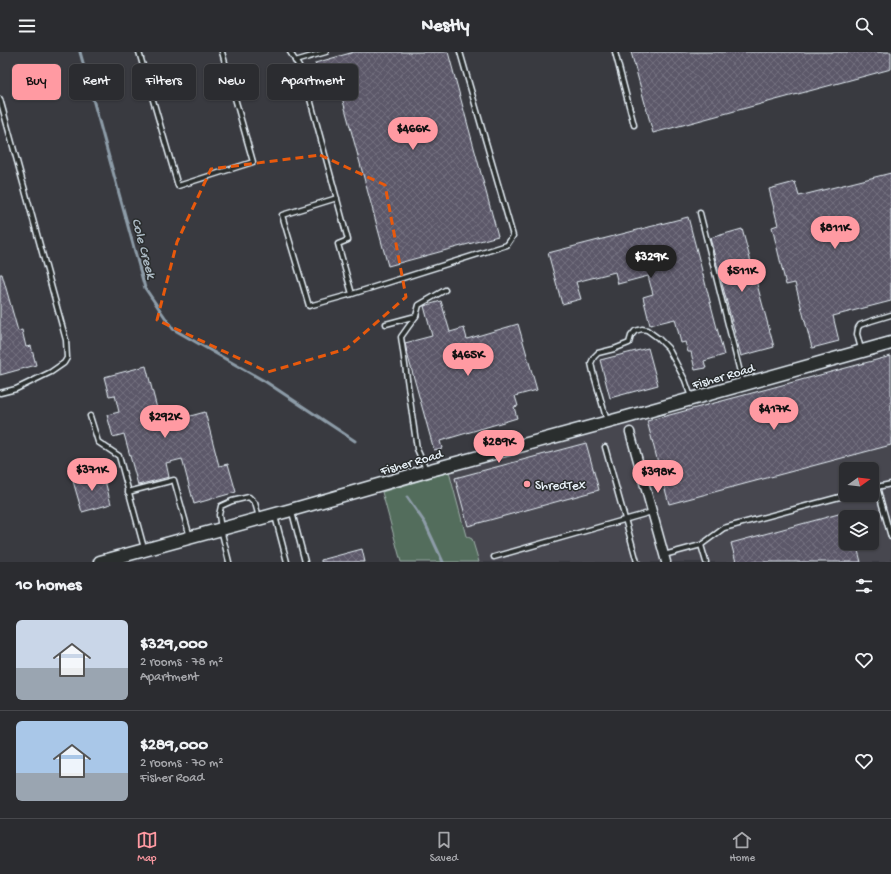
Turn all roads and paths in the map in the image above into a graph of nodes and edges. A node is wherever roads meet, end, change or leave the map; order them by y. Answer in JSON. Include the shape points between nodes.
{"nodes":[{"id":1,"x":139,"y":52,"type":"edge"},
{"id":2,"x":222,"y":52,"type":"edge"},
{"id":3,"x":290,"y":52,"type":"edge"},
{"id":4,"x":326,"y":52,"type":"edge"},
{"id":5,"x":460,"y":52,"type":"edge"},
{"id":6,"x":615,"y":52,"type":"edge"},
{"id":7,"x":296,"y":60,"type":"junction"},
{"id":8,"x":0,"y":99,"type":"edge"},
{"id":9,"x":634,"y":124,"type":"dead end"},
{"id":10,"x":337,"y":198,"type":"junction"},
{"id":11,"x":700,"y":213,"type":"dead end"},
{"id":12,"x":445,"y":290,"type":"dead end"},
{"id":13,"x":352,"y":294,"type":"junction"},
{"id":14,"x":891,"y":315,"type":"edge"},
{"id":15,"x":416,"y":316,"type":"junction"},
{"id":16,"x":386,"y":324,"type":"dead end"},
{"id":17,"x":891,"y":343,"type":"edge"},
{"id":18,"x":861,"y":352,"type":"junction"},
{"id":19,"x":744,"y":384,"type":"junction"},
{"id":20,"x":0,"y":393,"type":"edge"},
{"id":21,"x":692,"y":399,"type":"junction"},
{"id":22,"x":90,"y":416,"type":"dead end"},
{"id":23,"x":608,"y":422,"type":"junction"},
{"id":24,"x":630,"y":432,"type":"dead end"},
{"id":25,"x":605,"y":447,"type":"dead end"},
{"id":26,"x":426,"y":471,"type":"junction"},
{"id":27,"x":891,"y":484,"type":"edge"},
{"id":28,"x":879,"y":487,"type":"edge"},
{"id":29,"x":128,"y":492,"type":"junction"},
{"id":30,"x":839,"y":497,"type":"edge"},
{"id":31,"x":879,"y":502,"type":"edge"},
{"id":32,"x":291,"y":510,"type":"junction"},
{"id":33,"x":652,"y":512,"type":"junction"},
{"id":34,"x":275,"y":514,"type":"junction"},
{"id":35,"x":260,"y":518,"type":"junction"},
{"id":36,"x":625,"y":520,"type":"junction"},
{"id":37,"x":221,"y":529,"type":"junction"},
{"id":38,"x":191,"y":537,"type":"junction"},
{"id":39,"x":891,"y":537,"type":"edge"},
{"id":40,"x":701,"y":545,"type":"junction"},
{"id":41,"x":145,"y":550,"type":"junction"},
{"id":42,"x":494,"y":557,"type":"dead end"},
{"id":43,"x":665,"y":558,"type":"edge"},
{"id":44,"x":100,"y":562,"type":"edge"},
{"id":45,"x":229,"y":562,"type":"edge"},
{"id":46,"x":287,"y":562,"type":"edge"},
{"id":47,"x":305,"y":562,"type":"edge"},
{"id":48,"x":637,"y":562,"type":"edge"},
{"id":49,"x":706,"y":562,"type":"edge"}],
"edges":[{"from":1,"to":2,"type":"lane","via":[[178,186],[253,162]]},
{"from":3,"to":7,"type":"lane"},
{"from":4,"to":7,"type":"lane"},
{"from":5,"to":13,"type":"lane","via":[[513,236],[507,245]]},
{"from":6,"to":9,"type":"lane"},
{"from":7,"to":10,"type":"lane","via":[[303,73]]},
{"from":8,"to":20,"type":"lane","via":[[66,340],[67,353],[64,363],[51,372],[16,389]]},
{"from":10,"to":13,"type":"lane","via":[[348,240],[338,244]]},
{"from":10,"to":13,"type":"lane","via":[[282,216],[308,306]]},
{"from":11,"to":19,"type":"lane"},
{"from":12,"to":15,"type":"lane","via":[[419,306]]},
{"from":14,"to":18,"type":"lane","via":[[860,325],[857,334]]},
{"from":15,"to":16,"type":"lane"},
{"from":15,"to":26,"type":"lane","via":[[401,337],[417,449]]},
{"from":17,"to":18,"type":"street","name":"Fisher Road"},
{"from":18,"to":19,"type":"street","name":"Fisher Road"},
{"from":19,"to":21,"type":"street","name":"Fisher Road"},
{"from":21,"to":23,"type":"street","name":"Fisher Road"},
{"from":21,"to":23,"type":"lane","via":[[668,348],[647,330],[642,329],[635,331],[629,343],[598,353],[591,363]]},
{"from":22,"to":29,"type":"lane","via":[[98,442],[119,456]]},
{"from":23,"to":26,"type":"street","name":"Fisher Road"},
{"from":24,"to":33,"type":"street"},
{"from":25,"to":36,"type":"lane"},
{"from":26,"to":32,"type":"street","name":"Fisher Road"},
{"from":27,"to":28,"type":"lane"},
{"from":29,"to":38,"type":"lane","via":[[174,480]]},
{"from":29,"to":41,"type":"lane"},
{"from":30,"to":40,"type":"lane","via":[[724,528]]},
{"from":31,"to":39,"type":"lane"},
{"from":32,"to":34,"type":"street","name":"Fisher Road"},
{"from":32,"to":47,"type":"lane"},
{"from":33,"to":36,"type":"lane"},
{"from":33,"to":43,"type":"street"},
{"from":34,"to":35,"type":"street","name":"Fisher Road"},
{"from":34,"to":46,"type":"lane"},
{"from":35,"to":37,"type":"street","name":"Fisher Road"},
{"from":35,"to":37,"type":"lane","via":[[255,503],[248,497],[232,501],[221,506]]},
{"from":36,"to":42,"type":"lane"},
{"from":36,"to":48,"type":"lane"},
{"from":37,"to":38,"type":"street","name":"Fisher Road"},
{"from":37,"to":45,"type":"lane"},
{"from":38,"to":41,"type":"street","name":"Fisher Road"},
{"from":40,"to":43,"type":"lane"},
{"from":40,"to":49,"type":"lane"},
{"from":41,"to":44,"type":"street","name":"Fisher Road"}]}
